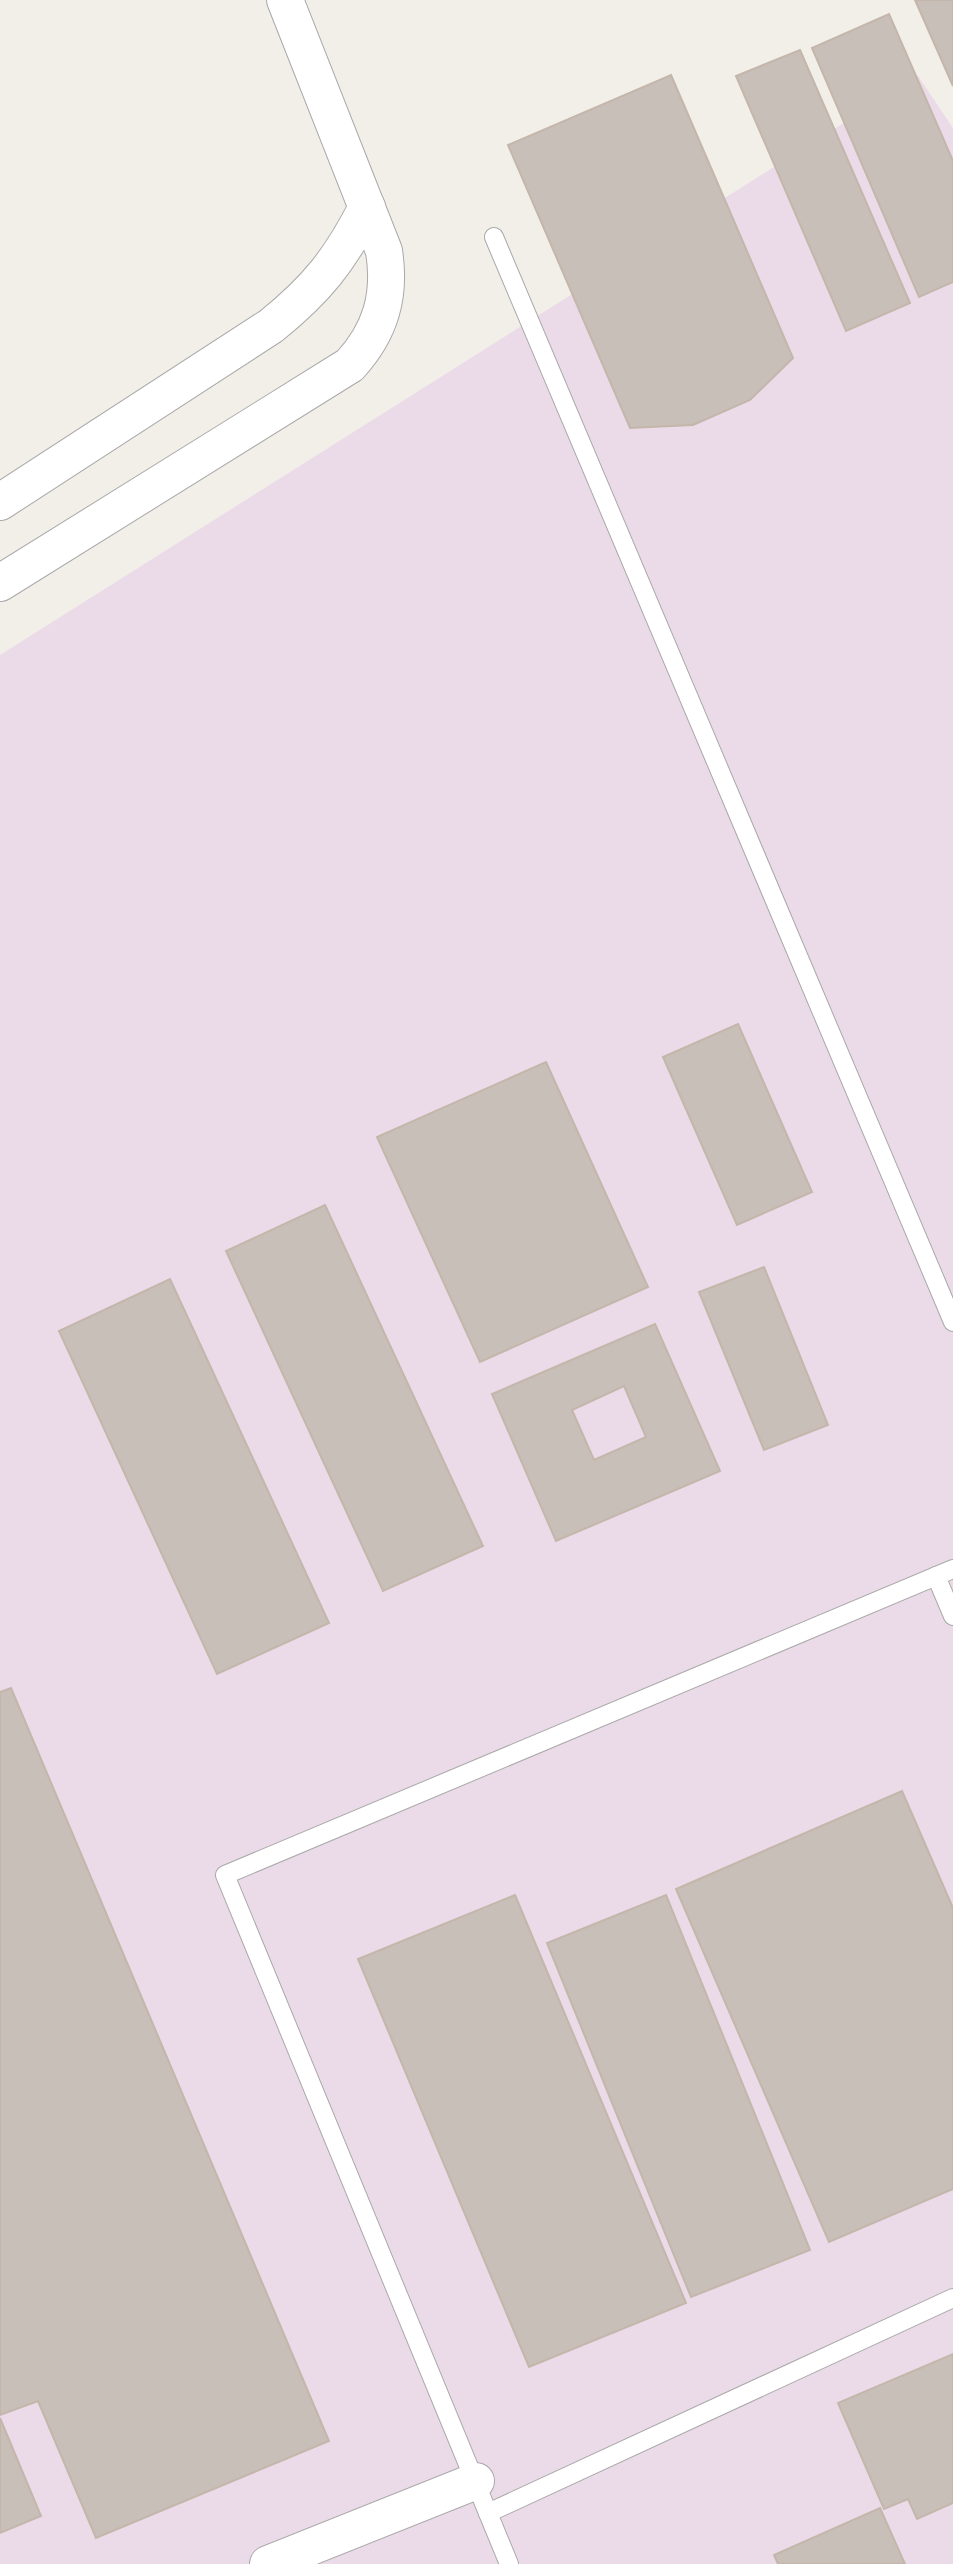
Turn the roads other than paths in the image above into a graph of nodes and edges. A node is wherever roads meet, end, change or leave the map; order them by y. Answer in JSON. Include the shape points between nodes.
{"nodes":[{"id":1,"x":285,"y":0,"type":"edge"},
{"id":2,"x":367,"y":207,"type":"junction"},
{"id":3,"x":494,"y":237,"type":"dead end"},
{"id":4,"x":0,"y":502,"type":"edge"},
{"id":5,"x":0,"y":583,"type":"edge"},
{"id":6,"x":953,"y":1322,"type":"edge"},
{"id":7,"x":944,"y":1572,"type":"edge"},
{"id":8,"x":953,"y":1616,"type":"edge"},
{"id":9,"x":953,"y":2298,"type":"edge"},
{"id":10,"x":482,"y":2497,"type":"junction"},
{"id":11,"x":268,"y":2564,"type":"edge"},
{"id":12,"x":509,"y":2564,"type":"edge"}],
"edges":[{"from":1,"to":2,"type":"street"},
{"from":2,"to":4,"type":"street","via":[[327,274],[271,326]]},
{"from":2,"to":5,"type":"street","via":[[384,251],[387,292],[375,332],[350,365]]},
{"from":3,"to":6,"type":"lane"},
{"from":7,"to":8,"type":"lane"},
{"from":7,"to":10,"type":"lane","via":[[225,1875]]},
{"from":9,"to":10,"type":"lane"},
{"from":10,"to":11,"type":"street"},
{"from":10,"to":12,"type":"lane"}]}
